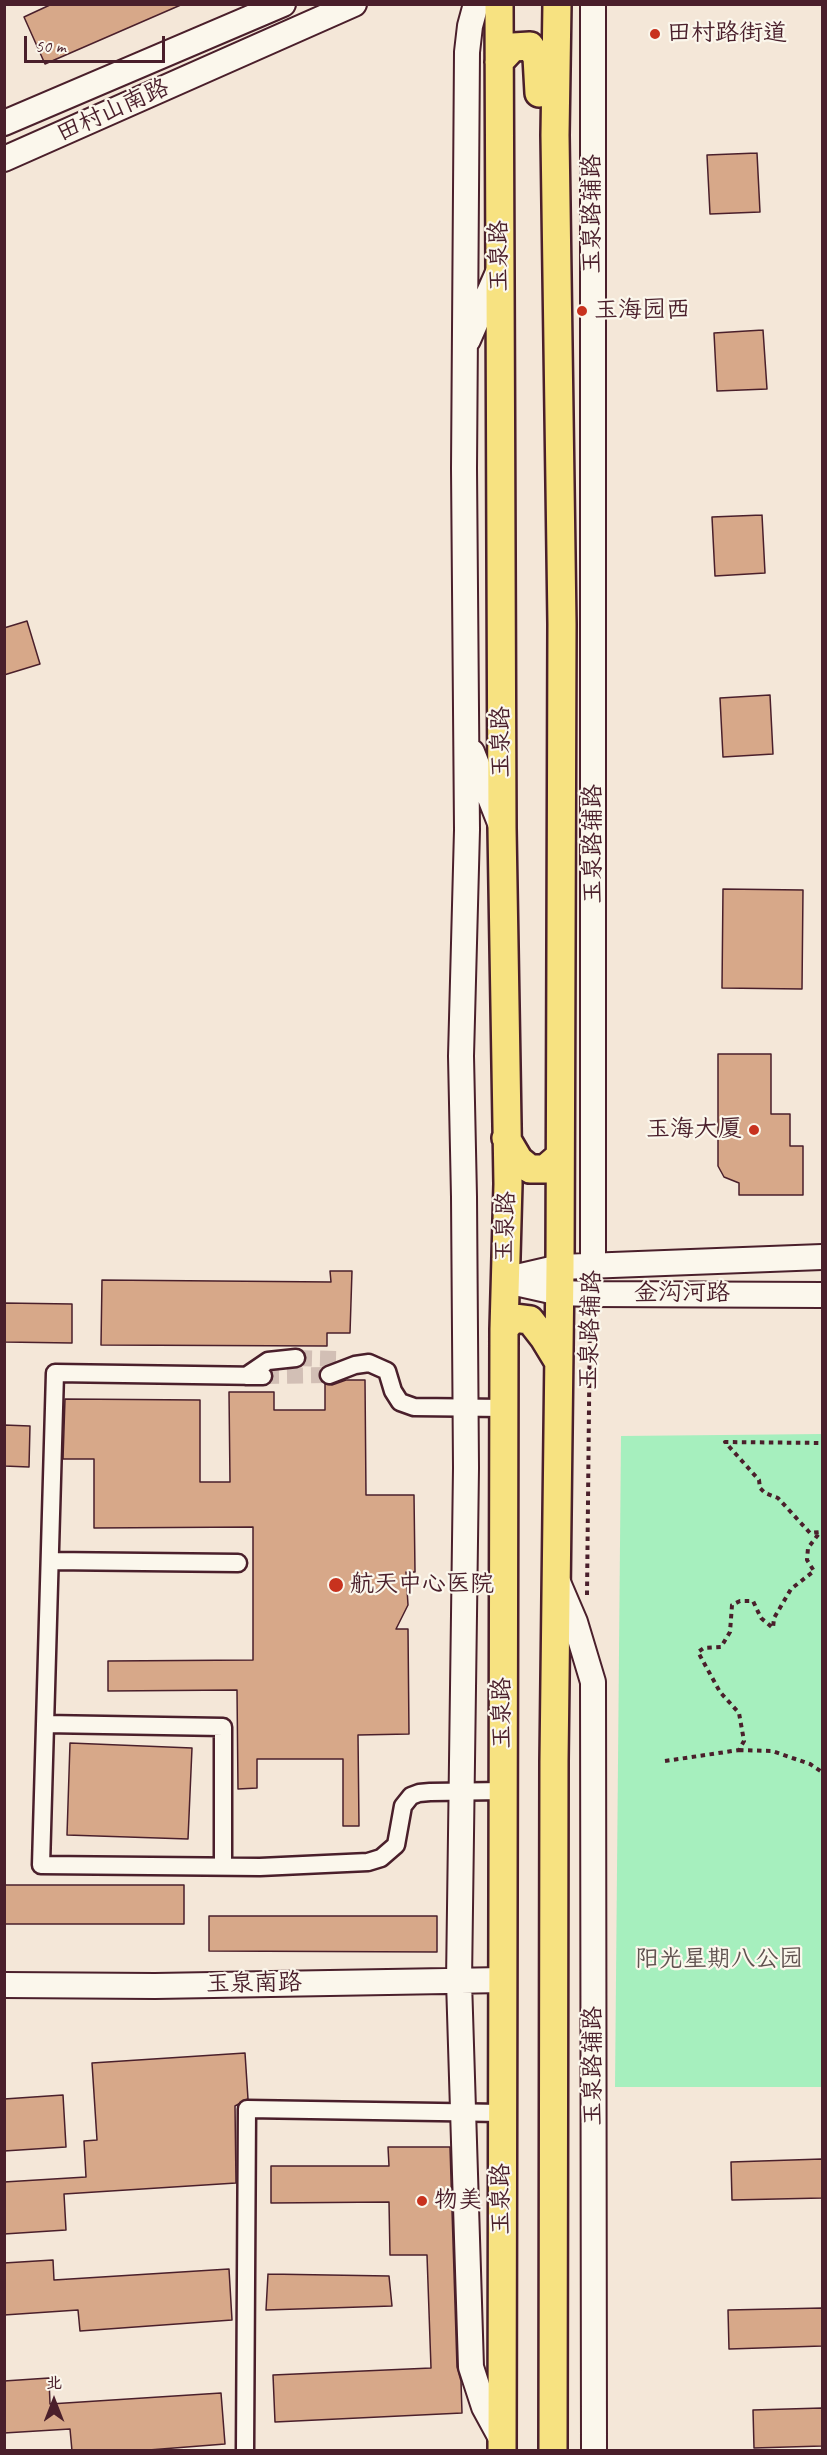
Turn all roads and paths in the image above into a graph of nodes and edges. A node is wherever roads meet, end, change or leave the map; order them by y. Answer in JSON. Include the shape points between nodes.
{"nodes":[{"id":1,"x":283,"y":4,"type":"edge"},
{"id":2,"x":354,"y":4,"type":"edge"},
{"id":3,"x":476,"y":4,"type":"edge"},
{"id":4,"x":499,"y":4,"type":"edge"},
{"id":5,"x":557,"y":4,"type":"edge"},
{"id":6,"x":593,"y":4,"type":"edge"},
{"id":7,"x":245,"y":12,"type":"edge"},
{"id":8,"x":499,"y":62,"type":"junction"},
{"id":9,"x":4,"y":123,"type":"edge"},
{"id":10,"x":4,"y":159,"type":"edge"},
{"id":11,"x":556,"y":200,"type":"junction"},
{"id":12,"x":500,"y":268,"type":"junction"},
{"id":13,"x":464,"y":349,"type":"junction"},
{"id":14,"x":594,"y":524,"type":"junction"},
{"id":15,"x":562,"y":624,"type":"junction"},
{"id":16,"x":466,"y":739,"type":"junction"},
{"id":17,"x":502,"y":828,"type":"junction"},
{"id":18,"x":506,"y":1138,"type":"junction"},
{"id":19,"x":560,"y":1155,"type":"junction"},
{"id":20,"x":822,"y":1257,"type":"edge"},
{"id":21,"x":593,"y":1267,"type":"junction"},
{"id":22,"x":504,"y":1280,"type":"junction"},
{"id":23,"x":560,"y":1280,"type":"junction"},
{"id":24,"x":591,"y":1294,"type":"junction"},
{"id":25,"x":822,"y":1295,"type":"edge"},
{"id":26,"x":504,"y":1329,"type":"junction"},
{"id":27,"x":296,"y":1358,"type":"tunnel mouth"},
{"id":28,"x":558,"y":1362,"type":"junction"},
{"id":29,"x":333,"y":1367,"type":"tunnel mouth"},
{"id":30,"x":245,"y":1376,"type":"junction"},
{"id":31,"x":263,"y":1376,"type":"tunnel mouth"},
{"id":32,"x":465,"y":1408,"type":"junction"},
{"id":33,"x":504,"y":1408,"type":"junction"},
{"id":34,"x":822,"y":1443,"type":"edge"},
{"id":35,"x":50,"y":1561,"type":"junction"},
{"id":36,"x":238,"y":1563,"type":"dead end"},
{"id":37,"x":556,"y":1576,"type":"junction"},
{"id":38,"x":588,"y":1606,"type":"dead end"},
{"id":39,"x":45,"y":1724,"type":"junction"},
{"id":40,"x":740,"y":1750,"type":"junction"},
{"id":41,"x":665,"y":1761,"type":"dead end"},
{"id":42,"x":822,"y":1772,"type":"edge"},
{"id":43,"x":504,"y":1791,"type":"junction"},
{"id":44,"x":462,"y":1792,"type":"junction"},
{"id":45,"x":223,"y":1866,"type":"junction"},
{"id":46,"x":504,"y":1980,"type":"junction"},
{"id":47,"x":459,"y":1981,"type":"junction"},
{"id":48,"x":4,"y":1985,"type":"edge"},
{"id":49,"x":461,"y":2112,"type":"junction"},
{"id":50,"x":502,"y":2113,"type":"junction"},
{"id":51,"x":502,"y":2445,"type":"edge"},
{"id":52,"x":245,"y":2451,"type":"edge"},
{"id":53,"x":553,"y":2451,"type":"edge"},
{"id":54,"x":594,"y":2451,"type":"edge"}],
"edges":[{"from":1,"to":7,"type":"street","name":"田村山南路"},
{"from":2,"to":10,"type":"street","name":"田村山南路"},
{"from":3,"to":13,"type":"street","via":[[466,52]]},
{"from":4,"to":8,"type":"main road","name":"玉泉路"},
{"from":5,"to":11,"type":"main road"},
{"from":6,"to":14,"type":"street","name":"玉泉路辅路"},
{"from":7,"to":9,"type":"street","name":"田村山南路"},
{"from":8,"to":11,"type":"main road","via":[[513,47],[530,46],[537,57],[538,141]]},
{"from":8,"to":12,"type":"main road","name":"玉泉路"},
{"from":11,"to":15,"type":"main road"},
{"from":12,"to":13,"type":"street"},
{"from":12,"to":17,"type":"main road","name":"玉泉路"},
{"from":13,"to":16,"type":"street"},
{"from":14,"to":15,"type":"street"},
{"from":14,"to":21,"type":"street","name":"玉泉路辅路"},
{"from":15,"to":19,"type":"main road"},
{"from":16,"to":17,"type":"street"},
{"from":16,"to":32,"type":"street","via":[[461,1056]]},
{"from":17,"to":18,"type":"main road","name":"玉泉路"},
{"from":18,"to":19,"type":"main road","via":[[519,1160],[530,1169],[545,1169]]},
{"from":18,"to":22,"type":"main road","name":"玉泉路"},
{"from":19,"to":23,"type":"main road"},
{"from":20,"to":21,"type":"street","name":"金沟河路"},
{"from":21,"to":23,"type":"street","name":"金沟河路"},
{"from":22,"to":23,"type":"street","name":"金沟河路"},
{"from":22,"to":26,"type":"main road","name":"玉泉路"},
{"from":23,"to":24,"type":"street","name":"金沟河路"},
{"from":23,"to":28,"type":"main road"},
{"from":24,"to":25,"type":"street","name":"金沟河路"},
{"from":24,"to":38,"type":"path","name":"玉泉路辅路"},
{"from":26,"to":28,"type":"main road","via":[[514,1317],[530,1320]]},
{"from":26,"to":33,"type":"main road","name":"玉泉路"},
{"from":27,"to":30,"type":"street","via":[[268,1362]]},
{"from":28,"to":37,"type":"main road"},
{"from":29,"to":32,"type":"street","via":[[369,1363],[387,1371],[400,1402],[414,1407]]},
{"from":30,"to":31,"type":"street"},
{"from":30,"to":35,"type":"street","via":[[55,1373]]},
{"from":32,"to":33,"type":"street"},
{"from":32,"to":44,"type":"street"},
{"from":33,"to":43,"type":"main road","name":"玉泉路"},
{"from":34,"to":40,"type":"path","via":[[725,1442],[759,1480],[765,1493],[778,1498],[810,1533],[820,1532],[808,1548],[807,1560],[814,1571],[791,1589],[774,1618],[773,1628],[761,1618],[753,1601],[740,1601],[732,1605],[730,1632],[721,1647],[698,1652],[720,1692],[740,1713],[744,1741]]},
{"from":35,"to":36,"type":"street"},
{"from":35,"to":39,"type":"street"},
{"from":37,"to":53,"type":"main road"},
{"from":37,"to":54,"type":"street","name":"玉泉路辅路","via":[[593,1682]]},
{"from":39,"to":45,"type":"street","via":[[223,1727]]},
{"from":39,"to":45,"type":"street","via":[[41,1865]]},
{"from":40,"to":41,"type":"path"},
{"from":40,"to":42,"type":"path","via":[[772,1751]]},
{"from":43,"to":44,"type":"street"},
{"from":43,"to":46,"type":"main road","name":"玉泉路"},
{"from":44,"to":45,"type":"street","via":[[411,1796],[403,1806],[396,1845],[381,1858],[368,1862]]},
{"from":44,"to":47,"type":"street"},
{"from":46,"to":47,"type":"street","name":"玉泉南路"},
{"from":46,"to":50,"type":"main road","name":"玉泉路"},
{"from":47,"to":48,"type":"street","name":"玉泉南路"},
{"from":47,"to":49,"type":"street"},
{"from":49,"to":50,"type":"street"},
{"from":49,"to":51,"type":"street","via":[[471,2367]]},
{"from":49,"to":52,"type":"street","via":[[247,2109]]},
{"from":50,"to":51,"type":"main road","name":"玉泉路"}]}
